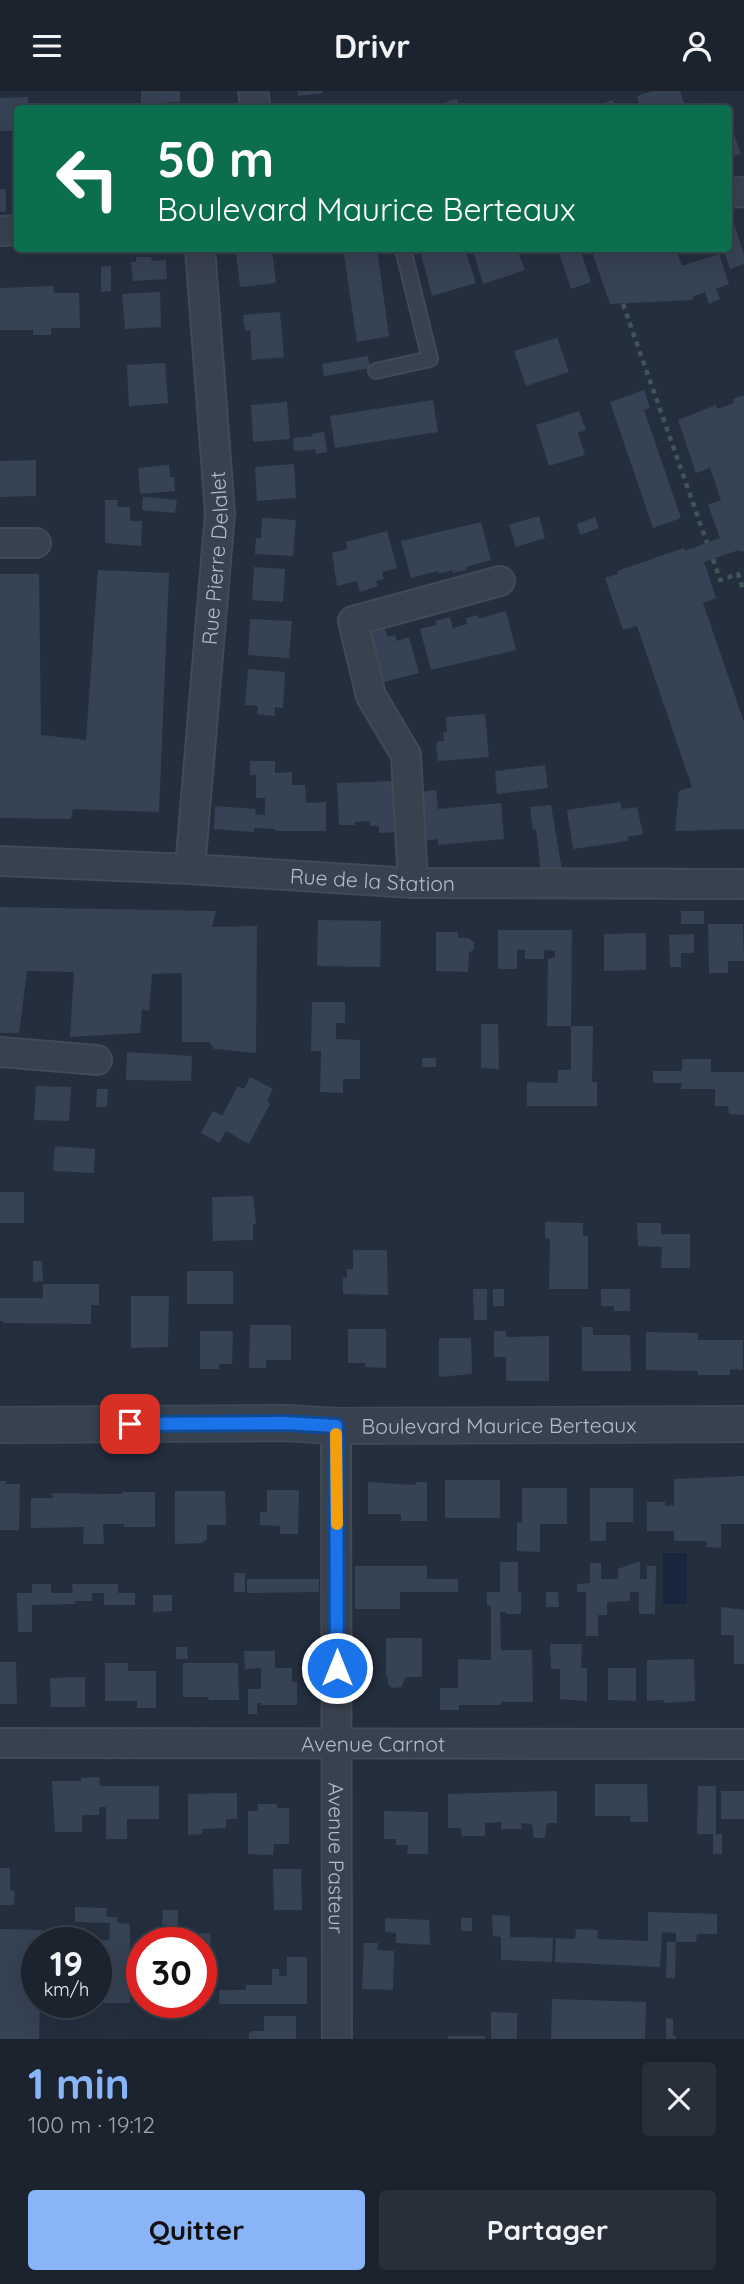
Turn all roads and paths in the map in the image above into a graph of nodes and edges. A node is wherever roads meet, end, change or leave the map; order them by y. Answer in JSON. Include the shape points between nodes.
{"nodes":[{"id":1,"x":200,"y":252,"type":"edge"},
{"id":2,"x":404,"y":252,"type":"edge"},
{"id":3,"x":623,"y":304,"type":"dead end"},
{"id":4,"x":376,"y":371,"type":"dead end"},
{"id":5,"x":0,"y":543,"type":"edge"},
{"id":6,"x":36,"y":543,"type":"dead end"},
{"id":7,"x":707,"y":543,"type":"dead end"},
{"id":8,"x":713,"y":559,"type":"dead end"},
{"id":9,"x":500,"y":581,"type":"dead end"},
{"id":10,"x":744,"y":592,"type":"edge"},
{"id":11,"x":0,"y":861,"type":"edge"},
{"id":12,"x":190,"y":869,"type":"junction"},
{"id":13,"x":414,"y":883,"type":"junction"},
{"id":14,"x":744,"y":884,"type":"edge"},
{"id":15,"x":0,"y":1052,"type":"edge"},
{"id":16,"x":97,"y":1060,"type":"dead end"},
{"id":17,"x":0,"y":1425,"type":"edge"},
{"id":18,"x":744,"y":1425,"type":"edge"},
{"id":19,"x":336,"y":1426,"type":"junction"},
{"id":20,"x":0,"y":1743,"type":"edge"},
{"id":21,"x":338,"y":1743,"type":"junction"},
{"id":22,"x":744,"y":1744,"type":"edge"},
{"id":23,"x":337,"y":2039,"type":"edge"}],
"edges":[{"from":1,"to":12,"type":"street","name":"Rue Pierre Delalet","via":[[220,513]]},
{"from":2,"to":4,"type":"lane","via":[[430,359]]},
{"from":3,"to":7,"type":"path"},
{"from":5,"to":6,"type":"street"},
{"from":8,"to":10,"type":"path","via":[[720,580],[738,574]]},
{"from":9,"to":13,"type":"street","via":[[353,621],[371,697],[407,755]]},
{"from":11,"to":12,"type":"street","name":"Rue de la Station"},
{"from":12,"to":13,"type":"street","name":"Rue de la Station"},
{"from":13,"to":14,"type":"street","name":"Rue de la Station"},
{"from":15,"to":16,"type":"street"},
{"from":17,"to":19,"type":"street","name":"Boulevard Maurice Berteaux"},
{"from":18,"to":19,"type":"street","name":"Boulevard Maurice Berteaux"},
{"from":19,"to":21,"type":"street","name":"Avenue Pasteur"},
{"from":20,"to":21,"type":"street","name":"Avenue Carnot"},
{"from":21,"to":22,"type":"street","name":"Avenue Carnot"},
{"from":21,"to":23,"type":"street","name":"Avenue Pasteur"}]}
